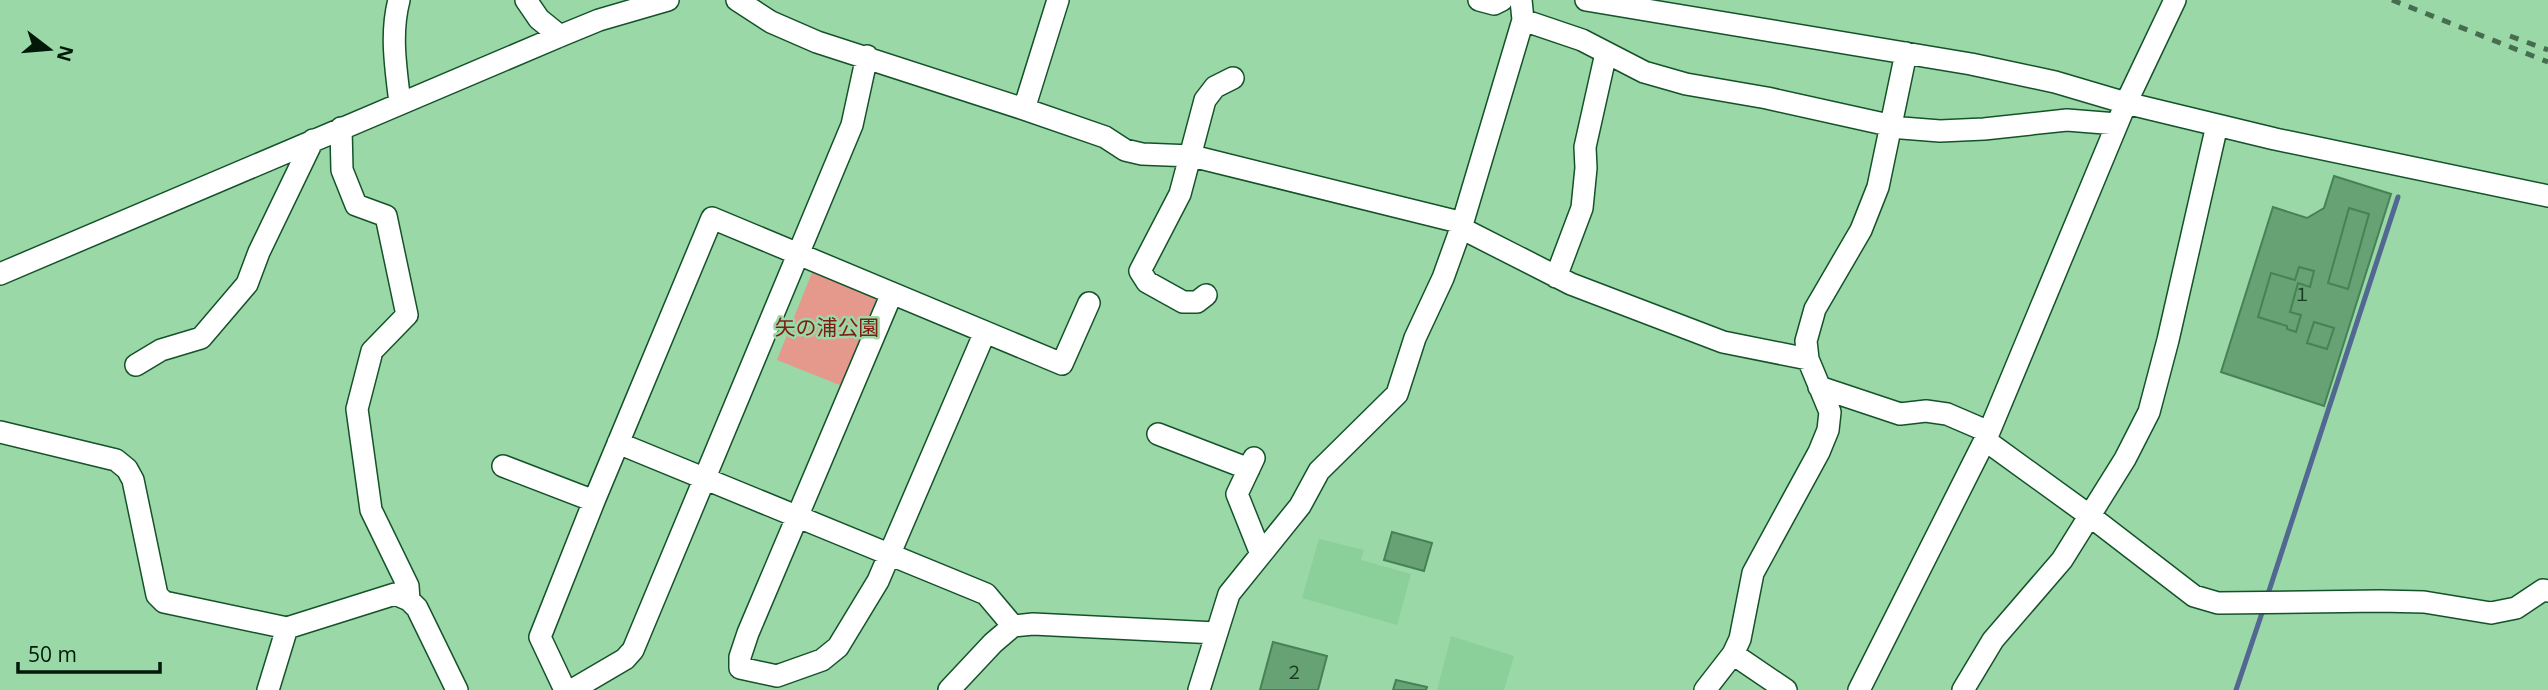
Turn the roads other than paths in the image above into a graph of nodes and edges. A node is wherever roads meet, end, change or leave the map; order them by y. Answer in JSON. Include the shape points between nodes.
{"nodes":[{"id":1,"x":399,"y":0,"type":"edge"},
{"id":2,"x":526,"y":0,"type":"edge"},
{"id":3,"x":668,"y":0,"type":"edge"},
{"id":4,"x":737,"y":0,"type":"edge"},
{"id":5,"x":1058,"y":0,"type":"edge"},
{"id":6,"x":1587,"y":0,"type":"edge"},
{"id":7,"x":2175,"y":0,"type":"edge"},
{"id":8,"x":1522,"y":10,"type":"edge"},
{"id":9,"x":560,"y":36,"type":"junction"},
{"id":10,"x":1606,"y":53,"type":"junction"},
{"id":11,"x":1906,"y":53,"type":"junction"},
{"id":12,"x":867,"y":56,"type":"junction"},
{"id":13,"x":1233,"y":78,"type":"dead end"},
{"id":14,"x":400,"y":103,"type":"junction"},
{"id":15,"x":2126,"y":103,"type":"junction"},
{"id":16,"x":1024,"y":108,"type":"junction"},
{"id":17,"x":2118,"y":124,"type":"junction"},
{"id":18,"x":2217,"y":125,"type":"junction"},
{"id":19,"x":1892,"y":126,"type":"junction"},
{"id":20,"x":341,"y":128,"type":"junction"},
{"id":21,"x":313,"y":140,"type":"junction"},
{"id":22,"x":1192,"y":156,"type":"junction"},
{"id":23,"x":2548,"y":196,"type":"edge"},
{"id":24,"x":1462,"y":225,"type":"junction"},
{"id":25,"x":798,"y":254,"type":"junction"},
{"id":26,"x":0,"y":274,"type":"edge"},
{"id":27,"x":1556,"y":276,"type":"junction"},
{"id":28,"x":892,"y":293,"type":"junction"},
{"id":29,"x":1206,"y":295,"type":"dead end"},
{"id":30,"x":1089,"y":303,"type":"dead end"},
{"id":31,"x":985,"y":332,"type":"junction"},
{"id":32,"x":1808,"y":359,"type":"junction"},
{"id":33,"x":135,"y":365,"type":"dead end"},
{"id":34,"x":1819,"y":387,"type":"junction"},
{"id":35,"x":0,"y":432,"type":"edge"},
{"id":36,"x":1158,"y":434,"type":"dead end"},
{"id":37,"x":1987,"y":436,"type":"junction"},
{"id":38,"x":618,"y":443,"type":"junction"},
{"id":39,"x":503,"y":466,"type":"dead end"},
{"id":40,"x":705,"y":477,"type":"junction"},
{"id":41,"x":594,"y":500,"type":"junction"},
{"id":42,"x":2090,"y":516,"type":"junction"},
{"id":43,"x":797,"y":517,"type":"junction"},
{"id":44,"x":1261,"y":554,"type":"junction"},
{"id":45,"x":889,"y":555,"type":"junction"},
{"id":46,"x":2548,"y":591,"type":"edge"},
{"id":47,"x":409,"y":600,"type":"junction"},
{"id":48,"x":1013,"y":626,"type":"junction"},
{"id":49,"x":288,"y":628,"type":"junction"},
{"id":50,"x":1216,"y":632,"type":"junction"},
{"id":51,"x":1733,"y":654,"type":"junction"},
{"id":52,"x":268,"y":690,"type":"edge"},
{"id":53,"x":457,"y":690,"type":"edge"},
{"id":54,"x":565,"y":690,"type":"edge"},
{"id":55,"x":572,"y":690,"type":"edge"},
{"id":56,"x":949,"y":690,"type":"edge"},
{"id":57,"x":1199,"y":690,"type":"edge"},
{"id":58,"x":1705,"y":690,"type":"edge"},
{"id":59,"x":1786,"y":690,"type":"edge"},
{"id":60,"x":1859,"y":690,"type":"edge"},
{"id":61,"x":1963,"y":690,"type":"edge"}],
"edges":[{"from":1,"to":14,"type":"street","via":[[394,51]]},
{"from":2,"to":9,"type":"street","via":[[539,19]]},
{"from":3,"to":9,"type":"street"},
{"from":4,"to":12,"type":"street","via":[[771,22],[817,42]]},
{"from":5,"to":16,"type":"street"},
{"from":6,"to":11,"type":"street"},
{"from":7,"to":15,"type":"street"},
{"from":8,"to":10,"type":"street"},
{"from":8,"to":24,"type":"street"},
{"from":9,"to":14,"type":"street"},
{"from":10,"to":19,"type":"street","via":[[1644,72],[1686,84]]},
{"from":10,"to":27,"type":"street","via":[[1585,147],[1582,208]]},
{"from":11,"to":15,"type":"street","via":[[2055,82]]},
{"from":11,"to":19,"type":"street"},
{"from":12,"to":16,"type":"street"},
{"from":12,"to":25,"type":"street","via":[[852,125]]},
{"from":13,"to":22,"type":"street","via":[[1215,87],[1205,100]]},
{"from":14,"to":20,"type":"street"},
{"from":15,"to":17,"type":"street"},
{"from":15,"to":18,"type":"street"},
{"from":16,"to":22,"type":"street","via":[[1142,155]]},
{"from":17,"to":19,"type":"street","via":[[2067,120],[1940,131]]},
{"from":17,"to":37,"type":"street"},
{"from":18,"to":23,"type":"street"},
{"from":18,"to":42,"type":"street","via":[[2149,412]]},
{"from":19,"to":32,"type":"street","via":[[1878,187],[1861,230],[1815,309],[1806,341]]},
{"from":20,"to":21,"type":"street"},
{"from":20,"to":47,"type":"street","via":[[342,170],[356,205],[386,216],[407,315],[372,351],[357,409],[371,510],[408,586]]},
{"from":21,"to":26,"type":"street"},
{"from":21,"to":33,"type":"street","via":[[247,284],[201,338]]},
{"from":22,"to":24,"type":"street"},
{"from":22,"to":29,"type":"street","via":[[1180,194],[1140,271],[1147,282],[1184,302],[1197,302]]},
{"from":24,"to":27,"type":"street"},
{"from":24,"to":44,"type":"street","via":[[1397,394],[1319,471],[1300,506]]},
{"from":25,"to":28,"type":"street"},
{"from":25,"to":38,"type":"street","via":[[712,218]]},
{"from":25,"to":40,"type":"street"},
{"from":27,"to":32,"type":"street","via":[[1723,342]]},
{"from":28,"to":31,"type":"street"},
{"from":28,"to":43,"type":"street"},
{"from":30,"to":31,"type":"street","via":[[1062,364]]},
{"from":31,"to":45,"type":"street"},
{"from":32,"to":34,"type":"street"},
{"from":34,"to":37,"type":"street","via":[[1900,414],[1947,414]]},
{"from":34,"to":51,"type":"street","via":[[1829,412],[1828,430],[1753,573]]},
{"from":35,"to":49,"type":"street","via":[[116,460],[127,470],[133,480],[157,596],[164,602]]},
{"from":36,"to":44,"type":"street","via":[[1251,463],[1237,495]]},
{"from":37,"to":42,"type":"street"},
{"from":37,"to":60,"type":"street"},
{"from":38,"to":40,"type":"street"},
{"from":38,"to":41,"type":"street"},
{"from":39,"to":41,"type":"street"},
{"from":40,"to":43,"type":"street"},
{"from":40,"to":55,"type":"street","via":[[634,650]]},
{"from":41,"to":54,"type":"street","via":[[540,636]]},
{"from":42,"to":46,"type":"street","via":[[2194,596],[2218,603],[2424,603],[2491,612],[2516,608]]},
{"from":42,"to":61,"type":"street","via":[[2062,560],[1993,640]]},
{"from":43,"to":45,"type":"street"},
{"from":43,"to":45,"type":"street","via":[[748,633],[740,668],[777,677],[822,660],[838,647]]},
{"from":44,"to":50,"type":"street","via":[[1228,594]]},
{"from":45,"to":48,"type":"street","via":[[986,594]]},
{"from":47,"to":49,"type":"street","via":[[395,594]]},
{"from":47,"to":53,"type":"street"},
{"from":48,"to":50,"type":"street"},
{"from":48,"to":56,"type":"street"},
{"from":49,"to":52,"type":"street"},
{"from":50,"to":57,"type":"street"},
{"from":51,"to":58,"type":"street"},
{"from":51,"to":59,"type":"street"}]}
